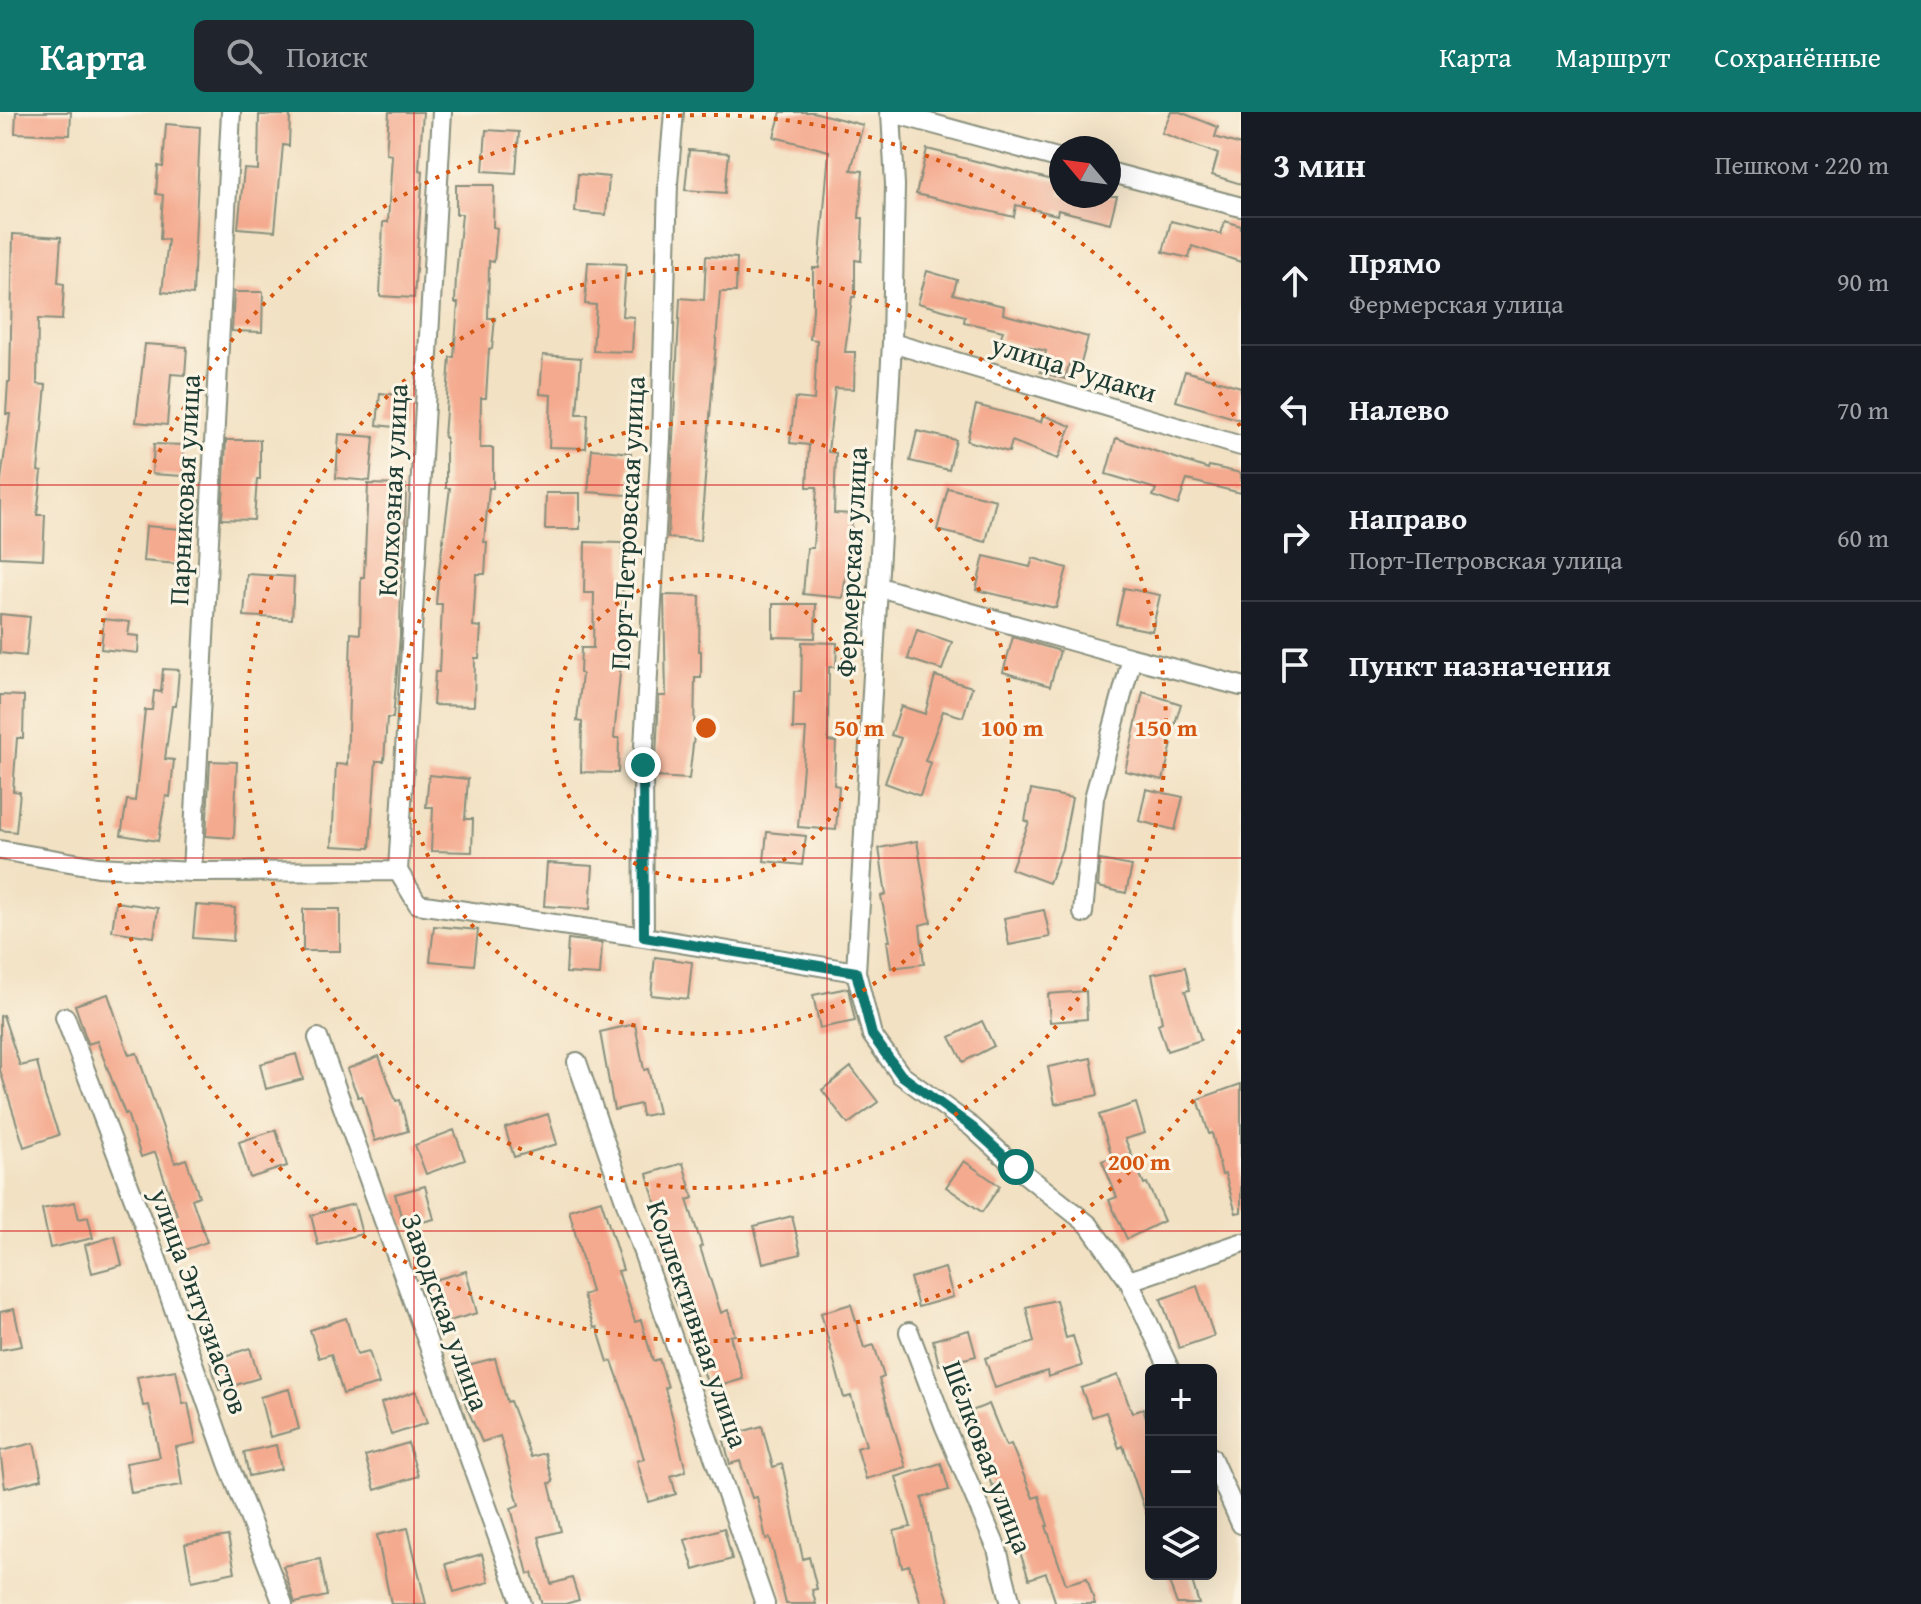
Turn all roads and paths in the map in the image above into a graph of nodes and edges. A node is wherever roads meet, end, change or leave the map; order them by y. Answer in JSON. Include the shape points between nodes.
{"nodes":[{"id":1,"x":231,"y":112,"type":"edge"},
{"id":2,"x":442,"y":112,"type":"edge"},
{"id":3,"x":674,"y":112,"type":"edge"},
{"id":4,"x":890,"y":112,"type":"edge"},
{"id":5,"x":1049,"y":156,"type":"edge"},
{"id":6,"x":1121,"y":175,"type":"edge"},
{"id":7,"x":1241,"y":207,"type":"edge"},
{"id":8,"x":892,"y":343,"type":"junction"},
{"id":9,"x":1241,"y":446,"type":"edge"},
{"id":10,"x":879,"y":587,"type":"junction"},
{"id":11,"x":1132,"y":658,"type":"junction"},
{"id":12,"x":1241,"y":686,"type":"edge"},
{"id":13,"x":0,"y":850,"type":"edge"},
{"id":14,"x":398,"y":871,"type":"junction"},
{"id":15,"x":192,"y":872,"type":"junction"},
{"id":16,"x":1083,"y":913,"type":"dead end"},
{"id":17,"x":644,"y":937,"type":"junction"},
{"id":18,"x":856,"y":972,"type":"junction"},
{"id":19,"x":65,"y":1017,"type":"dead end"},
{"id":20,"x":318,"y":1038,"type":"dead end"},
{"id":21,"x":577,"y":1062,"type":"dead end"},
{"id":22,"x":1241,"y":1243,"type":"edge"},
{"id":23,"x":1129,"y":1281,"type":"junction"},
{"id":24,"x":909,"y":1332,"type":"dead end"},
{"id":25,"x":1167,"y":1364,"type":"edge"},
{"id":26,"x":1217,"y":1466,"type":"edge"},
{"id":27,"x":1234,"y":1490,"type":"edge"},
{"id":28,"x":1241,"y":1524,"type":"edge"},
{"id":29,"x":283,"y":1604,"type":"edge"},
{"id":30,"x":522,"y":1604,"type":"edge"},
{"id":31,"x":765,"y":1604,"type":"edge"},
{"id":32,"x":1011,"y":1604,"type":"edge"}],
"edges":[{"from":1,"to":15,"type":"street","name":"Парниковая улица"},
{"from":2,"to":14,"type":"street","name":"Колхозная улица"},
{"from":3,"to":17,"type":"street","name":"Порт-Петровская улица","via":[[643,765]]},
{"from":4,"to":5,"type":"street"},
{"from":4,"to":8,"type":"street","name":"Фермерская улица","via":[[895,185]]},
{"from":6,"to":7,"type":"street"},
{"from":8,"to":9,"type":"street","name":"улица Рудаки"},
{"from":8,"to":10,"type":"street","name":"Фермерская улица"},
{"from":10,"to":11,"type":"street"},
{"from":10,"to":18,"type":"street","name":"Фермерская улица"},
{"from":11,"to":12,"type":"street"},
{"from":11,"to":16,"type":"street","via":[[1094,798]]},
{"from":13,"to":15,"type":"street","via":[[98,867]]},
{"from":14,"to":15,"type":"street"},
{"from":14,"to":17,"type":"street","via":[[418,904]]},
{"from":17,"to":18,"type":"street"},
{"from":18,"to":23,"type":"street","name":"Фермерская улица","via":[[872,1035],[901,1075],[1089,1225]]},
{"from":19,"to":29,"type":"street","name":"улица Энтузиастов"},
{"from":20,"to":30,"type":"street","name":"Заводская улица"},
{"from":21,"to":31,"type":"street","name":"Коллективная улица"},
{"from":22,"to":23,"type":"street"},
{"from":23,"to":25,"type":"street","name":"Фермерская улица"},
{"from":24,"to":32,"type":"street","name":"Шёлковая улица","via":[[997,1549]]},
{"from":26,"to":27,"type":"street"},
{"from":27,"to":28,"type":"street"}]}
